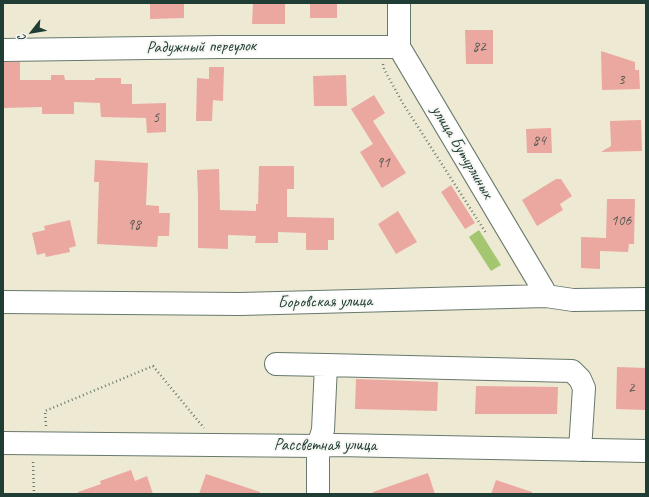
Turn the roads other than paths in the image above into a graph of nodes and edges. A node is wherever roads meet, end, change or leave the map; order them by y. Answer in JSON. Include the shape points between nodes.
{"nodes":[{"id":1,"x":399,"y":3,"type":"edge"},
{"id":2,"x":399,"y":48,"type":"junction"},
{"id":3,"x":3,"y":50,"type":"edge"},
{"id":4,"x":546,"y":296,"type":"junction"},
{"id":5,"x":646,"y":299,"type":"edge"},
{"id":6,"x":3,"y":302,"type":"edge"},
{"id":7,"x":276,"y":364,"type":"dead end"},
{"id":8,"x":326,"y":366,"type":"junction"},
{"id":9,"x":3,"y":443,"type":"edge"},
{"id":10,"x":318,"y":446,"type":"junction"},
{"id":11,"x":580,"y":450,"type":"junction"},
{"id":12,"x":646,"y":451,"type":"edge"},
{"id":13,"x":318,"y":494,"type":"edge"}],
"edges":[{"from":1,"to":2,"type":"street"},
{"from":2,"to":3,"type":"street","name":"Радужный переулок"},
{"from":2,"to":4,"type":"street","name":"улица Бутурлиных","via":[[544,288]]},
{"from":4,"to":5,"type":"street","name":"Боровская улица","via":[[573,300]]},
{"from":4,"to":6,"type":"street","name":"Боровская улица","via":[[240,304]]},
{"from":7,"to":8,"type":"street"},
{"from":8,"to":10,"type":"street","via":[[323,430]]},
{"from":8,"to":11,"type":"street","via":[[572,371],[580,378],[584,388]]},
{"from":9,"to":10,"type":"street","name":"Рассветная улица"},
{"from":10,"to":11,"type":"street","name":"Рассветная улица"},
{"from":10,"to":13,"type":"street"},
{"from":11,"to":12,"type":"street","name":"Рассветная улица"}]}
